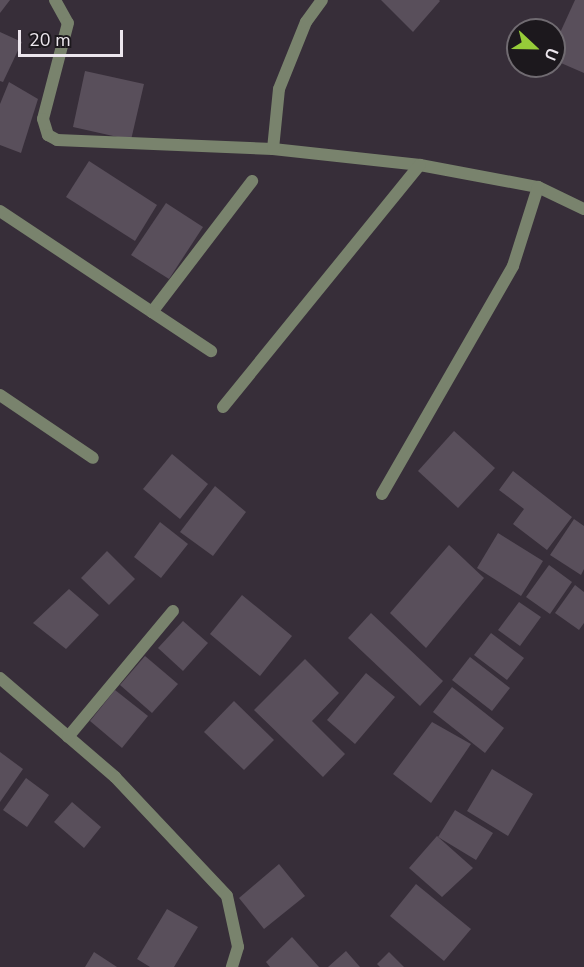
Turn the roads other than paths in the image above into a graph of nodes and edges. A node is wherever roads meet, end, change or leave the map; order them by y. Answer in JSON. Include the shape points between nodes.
{"nodes":[{"id":1,"x":55,"y":0,"type":"edge"},
{"id":2,"x":322,"y":0,"type":"edge"},
{"id":3,"x":273,"y":149,"type":"junction"},
{"id":4,"x":420,"y":165,"type":"junction"},
{"id":5,"x":252,"y":181,"type":"dead end"},
{"id":6,"x":538,"y":187,"type":"junction"},
{"id":7,"x":584,"y":209,"type":"edge"},
{"id":8,"x":0,"y":211,"type":"edge"},
{"id":9,"x":152,"y":312,"type":"junction"},
{"id":10,"x":211,"y":351,"type":"dead end"},
{"id":11,"x":0,"y":395,"type":"edge"},
{"id":12,"x":223,"y":407,"type":"dead end"},
{"id":13,"x":93,"y":458,"type":"dead end"},
{"id":14,"x":382,"y":494,"type":"dead end"},
{"id":15,"x":173,"y":611,"type":"dead end"},
{"id":16,"x":0,"y":678,"type":"edge"},
{"id":17,"x":68,"y":737,"type":"junction"},
{"id":18,"x":232,"y":967,"type":"edge"}],
"edges":[{"from":1,"to":3,"type":"street","via":[[68,23],[43,119],[48,135],[57,140]]},
{"from":2,"to":3,"type":"street","via":[[306,22],[279,89]]},
{"from":3,"to":4,"type":"street"},
{"from":4,"to":6,"type":"street"},
{"from":4,"to":12,"type":"street"},
{"from":5,"to":9,"type":"street"},
{"from":6,"to":7,"type":"street"},
{"from":6,"to":14,"type":"street","via":[[513,266]]},
{"from":8,"to":9,"type":"street"},
{"from":9,"to":10,"type":"street"},
{"from":11,"to":13,"type":"street"},
{"from":15,"to":17,"type":"street"},
{"from":16,"to":17,"type":"street"},
{"from":17,"to":18,"type":"street","via":[[115,777],[227,896],[238,947]]}]}
